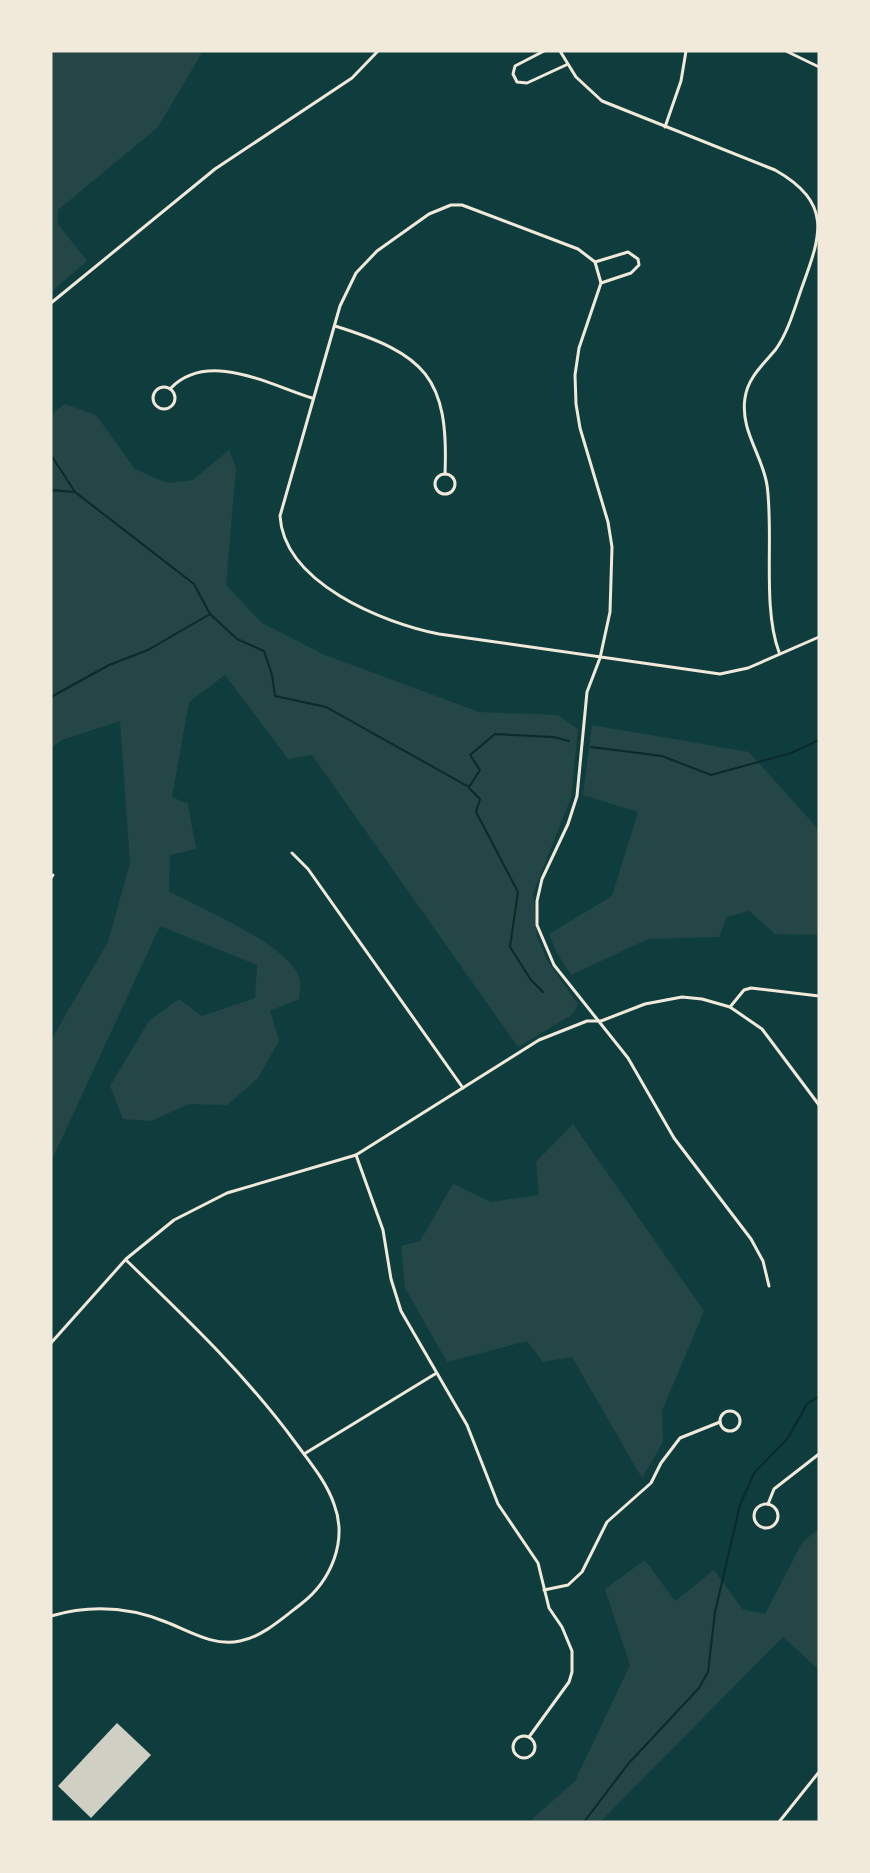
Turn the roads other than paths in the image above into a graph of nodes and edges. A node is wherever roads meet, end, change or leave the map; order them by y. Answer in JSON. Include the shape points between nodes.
{"nodes":[{"id":1,"x":378,"y":51,"type":"edge"},
{"id":2,"x":544,"y":51,"type":"edge"},
{"id":3,"x":560,"y":51,"type":"edge"},
{"id":4,"x":686,"y":51,"type":"edge"},
{"id":5,"x":786,"y":51,"type":"edge"},
{"id":6,"x":566,"y":65,"type":"junction"},
{"id":7,"x":819,"y":67,"type":"edge"},
{"id":8,"x":665,"y":127,"type":"junction"},
{"id":9,"x":818,"y":219,"type":"edge"},
{"id":10,"x":595,"y":262,"type":"junction"},
{"id":11,"x":601,"y":283,"type":"junction"},
{"id":12,"x":51,"y":303,"type":"edge"},
{"id":13,"x":335,"y":326,"type":"junction"},
{"id":14,"x":171,"y":388,"type":"junction"},
{"id":15,"x":312,"y":398,"type":"junction"},
{"id":16,"x":445,"y":474,"type":"junction"},
{"id":17,"x":819,"y":637,"type":"edge"},
{"id":18,"x":779,"y":652,"type":"junction"},
{"id":19,"x":600,"y":658,"type":"junction"},
{"id":20,"x":292,"y":853,"type":"dead end"},
{"id":21,"x":819,"y":996,"type":"edge"},
{"id":22,"x":730,"y":1007,"type":"junction"},
{"id":23,"x":601,"y":1021,"type":"junction"},
{"id":24,"x":463,"y":1088,"type":"junction"},
{"id":25,"x":819,"y":1105,"type":"edge"},
{"id":26,"x":356,"y":1155,"type":"junction"},
{"id":27,"x":126,"y":1259,"type":"junction"},
{"id":28,"x":770,"y":1286,"type":"dead end"},
{"id":29,"x":51,"y":1343,"type":"edge"},
{"id":30,"x":436,"y":1373,"type":"junction"},
{"id":31,"x":720,"y":1422,"type":"junction"},
{"id":32,"x":304,"y":1454,"type":"junction"},
{"id":33,"x":819,"y":1454,"type":"edge"},
{"id":34,"x":768,"y":1504,"type":"junction"},
{"id":35,"x":544,"y":1590,"type":"junction"},
{"id":36,"x":51,"y":1616,"type":"edge"},
{"id":37,"x":530,"y":1737,"type":"junction"},
{"id":38,"x":819,"y":1772,"type":"edge"},
{"id":39,"x":779,"y":1822,"type":"edge"}],
"edges":[{"from":1,"to":12,"type":"street","via":[[352,78],[214,170]]},
{"from":2,"to":6,"type":"street","via":[[516,66],[513,75],[518,82],[527,83]]},
{"from":3,"to":6,"type":"street"},
{"from":4,"to":8,"type":"street","via":[[681,81]]},
{"from":5,"to":7,"type":"street"},
{"from":6,"to":8,"type":"street","via":[[602,101]]},
{"from":8,"to":9,"type":"street","via":[[793,180],[807,195]]},
{"from":9,"to":18,"type":"street","via":[[819,241],[789,324],[751,380],[744,400],[748,437],[767,485],[773,623]]},
{"from":10,"to":11,"type":"street"},
{"from":10,"to":11,"type":"street","via":[[628,252],[638,259],[635,271]]},
{"from":10,"to":13,"type":"street","via":[[578,249],[472,207],[451,205],[429,214],[366,261],[348,287]]},
{"from":11,"to":19,"type":"street","via":[[579,348],[575,375],[580,429],[603,498],[612,547],[610,612]]},
{"from":13,"to":15,"type":"street"},
{"from":13,"to":16,"type":"street","via":[[391,345],[429,380],[444,420]]},
{"from":14,"to":14,"type":"street","via":[[162,387],[154,393],[159,408],[167,409],[174,403]]},
{"from":14,"to":15,"type":"street","via":[[194,372],[217,370]]},
{"from":15,"to":19,"type":"street","via":[[280,516],[284,541],[301,564],[326,585],[384,618],[439,634]]},
{"from":16,"to":16,"type":"street","via":[[435,482],[436,489],[444,494],[451,493],[455,484]]},
{"from":17,"to":18,"type":"street"},
{"from":18,"to":19,"type":"street","via":[[748,668],[720,674]]},
{"from":19,"to":23,"type":"street","via":[[587,692],[577,796],[566,831],[542,879],[537,914],[540,937],[554,965]]},
{"from":20,"to":24,"type":"street","via":[[308,869]]},
{"from":21,"to":22,"type":"street","via":[[751,988],[744,990]]},
{"from":22,"to":23,"type":"street","via":[[682,997],[645,1004]]},
{"from":22,"to":25,"type":"street","via":[[768,1035]]},
{"from":23,"to":24,"type":"street","via":[[587,1021],[539,1040]]},
{"from":23,"to":28,"type":"street","via":[[674,1138],[751,1239]]},
{"from":24,"to":26,"type":"street"},
{"from":26,"to":27,"type":"street","via":[[209,1201],[174,1220]]},
{"from":26,"to":30,"type":"street","via":[[383,1230],[398,1304]]},
{"from":27,"to":29,"type":"street"},
{"from":27,"to":32,"type":"street","via":[[248,1381]]},
{"from":30,"to":32,"type":"street"},
{"from":30,"to":35,"type":"street","via":[[467,1425],[498,1504],[538,1563]]},
{"from":31,"to":31,"type":"street","via":[[729,1431],[740,1422],[736,1413],[729,1411]]},
{"from":31,"to":35,"type":"street","via":[[680,1438],[651,1483],[607,1522],[582,1572],[568,1585]]},
{"from":32,"to":36,"type":"street","via":[[335,1504],[337,1551],[324,1581],[312,1596],[256,1636],[233,1642],[210,1640],[144,1615],[110,1608]]},
{"from":33,"to":34,"type":"street","via":[[774,1489]]},
{"from":34,"to":34,"type":"street","via":[[760,1506],[754,1516],[757,1524],[768,1528],[778,1518],[777,1510]]},
{"from":35,"to":37,"type":"street","via":[[549,1608],[569,1641],[572,1672],[564,1690]]},
{"from":37,"to":37,"type":"street","via":[[522,1735],[516,1739],[513,1746],[517,1756],[524,1758],[534,1753],[535,1742]]},
{"from":38,"to":39,"type":"street"}]}
